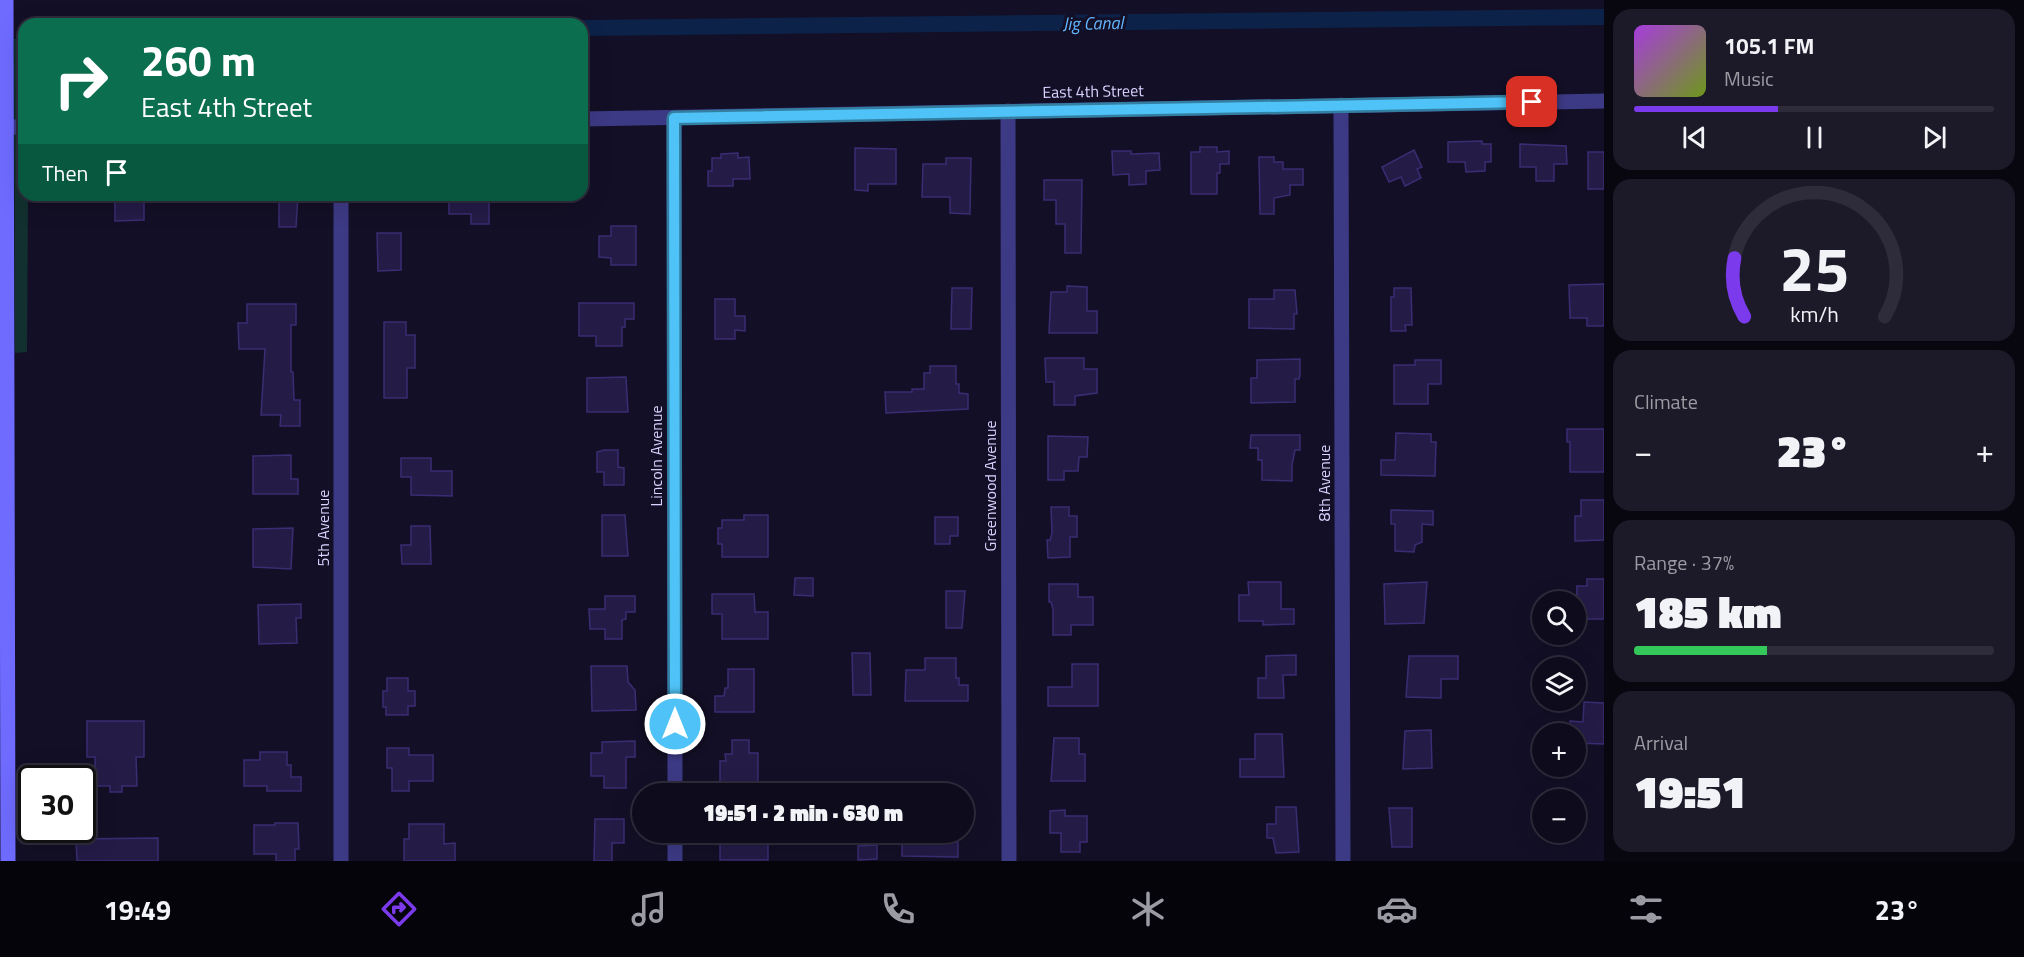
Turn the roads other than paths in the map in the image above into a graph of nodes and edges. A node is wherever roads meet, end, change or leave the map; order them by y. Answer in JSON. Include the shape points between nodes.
{"nodes":[{"id":1,"x":6,"y":0,"type":"edge"},
{"id":2,"x":1604,"y":100,"type":"edge"},
{"id":3,"x":1341,"y":105,"type":"junction"},
{"id":4,"x":1008,"y":111,"type":"junction"},
{"id":5,"x":674,"y":118,"type":"junction"},
{"id":6,"x":588,"y":119,"type":"edge"},
{"id":7,"x":7,"y":127,"type":"junction"},
{"id":8,"x":18,"y":127,"type":"edge"},
{"id":9,"x":341,"y":201,"type":"edge"},
{"id":10,"x":675,"y":783,"type":"edge"},
{"id":11,"x":675,"y":843,"type":"edge"},
{"id":12,"x":8,"y":861,"type":"edge"},
{"id":13,"x":341,"y":861,"type":"edge"},
{"id":14,"x":675,"y":861,"type":"edge"},
{"id":15,"x":1009,"y":861,"type":"edge"},
{"id":16,"x":1343,"y":861,"type":"edge"}],
"edges":[{"from":1,"to":7,"type":"street"},
{"from":2,"to":3,"type":"street","name":"East 4th Street"},
{"from":3,"to":4,"type":"street","name":"East 4th Street"},
{"from":3,"to":16,"type":"street","name":"8th Avenue"},
{"from":4,"to":5,"type":"street","name":"East 4th Street"},
{"from":4,"to":15,"type":"street","name":"Greenwood Avenue"},
{"from":5,"to":6,"type":"street","name":"East 4th Street"},
{"from":5,"to":10,"type":"street","name":"Lincoln Avenue"},
{"from":7,"to":8,"type":"street"},
{"from":7,"to":12,"type":"street"},
{"from":9,"to":13,"type":"street","name":"5th Avenue"},
{"from":11,"to":14,"type":"street"}]}
